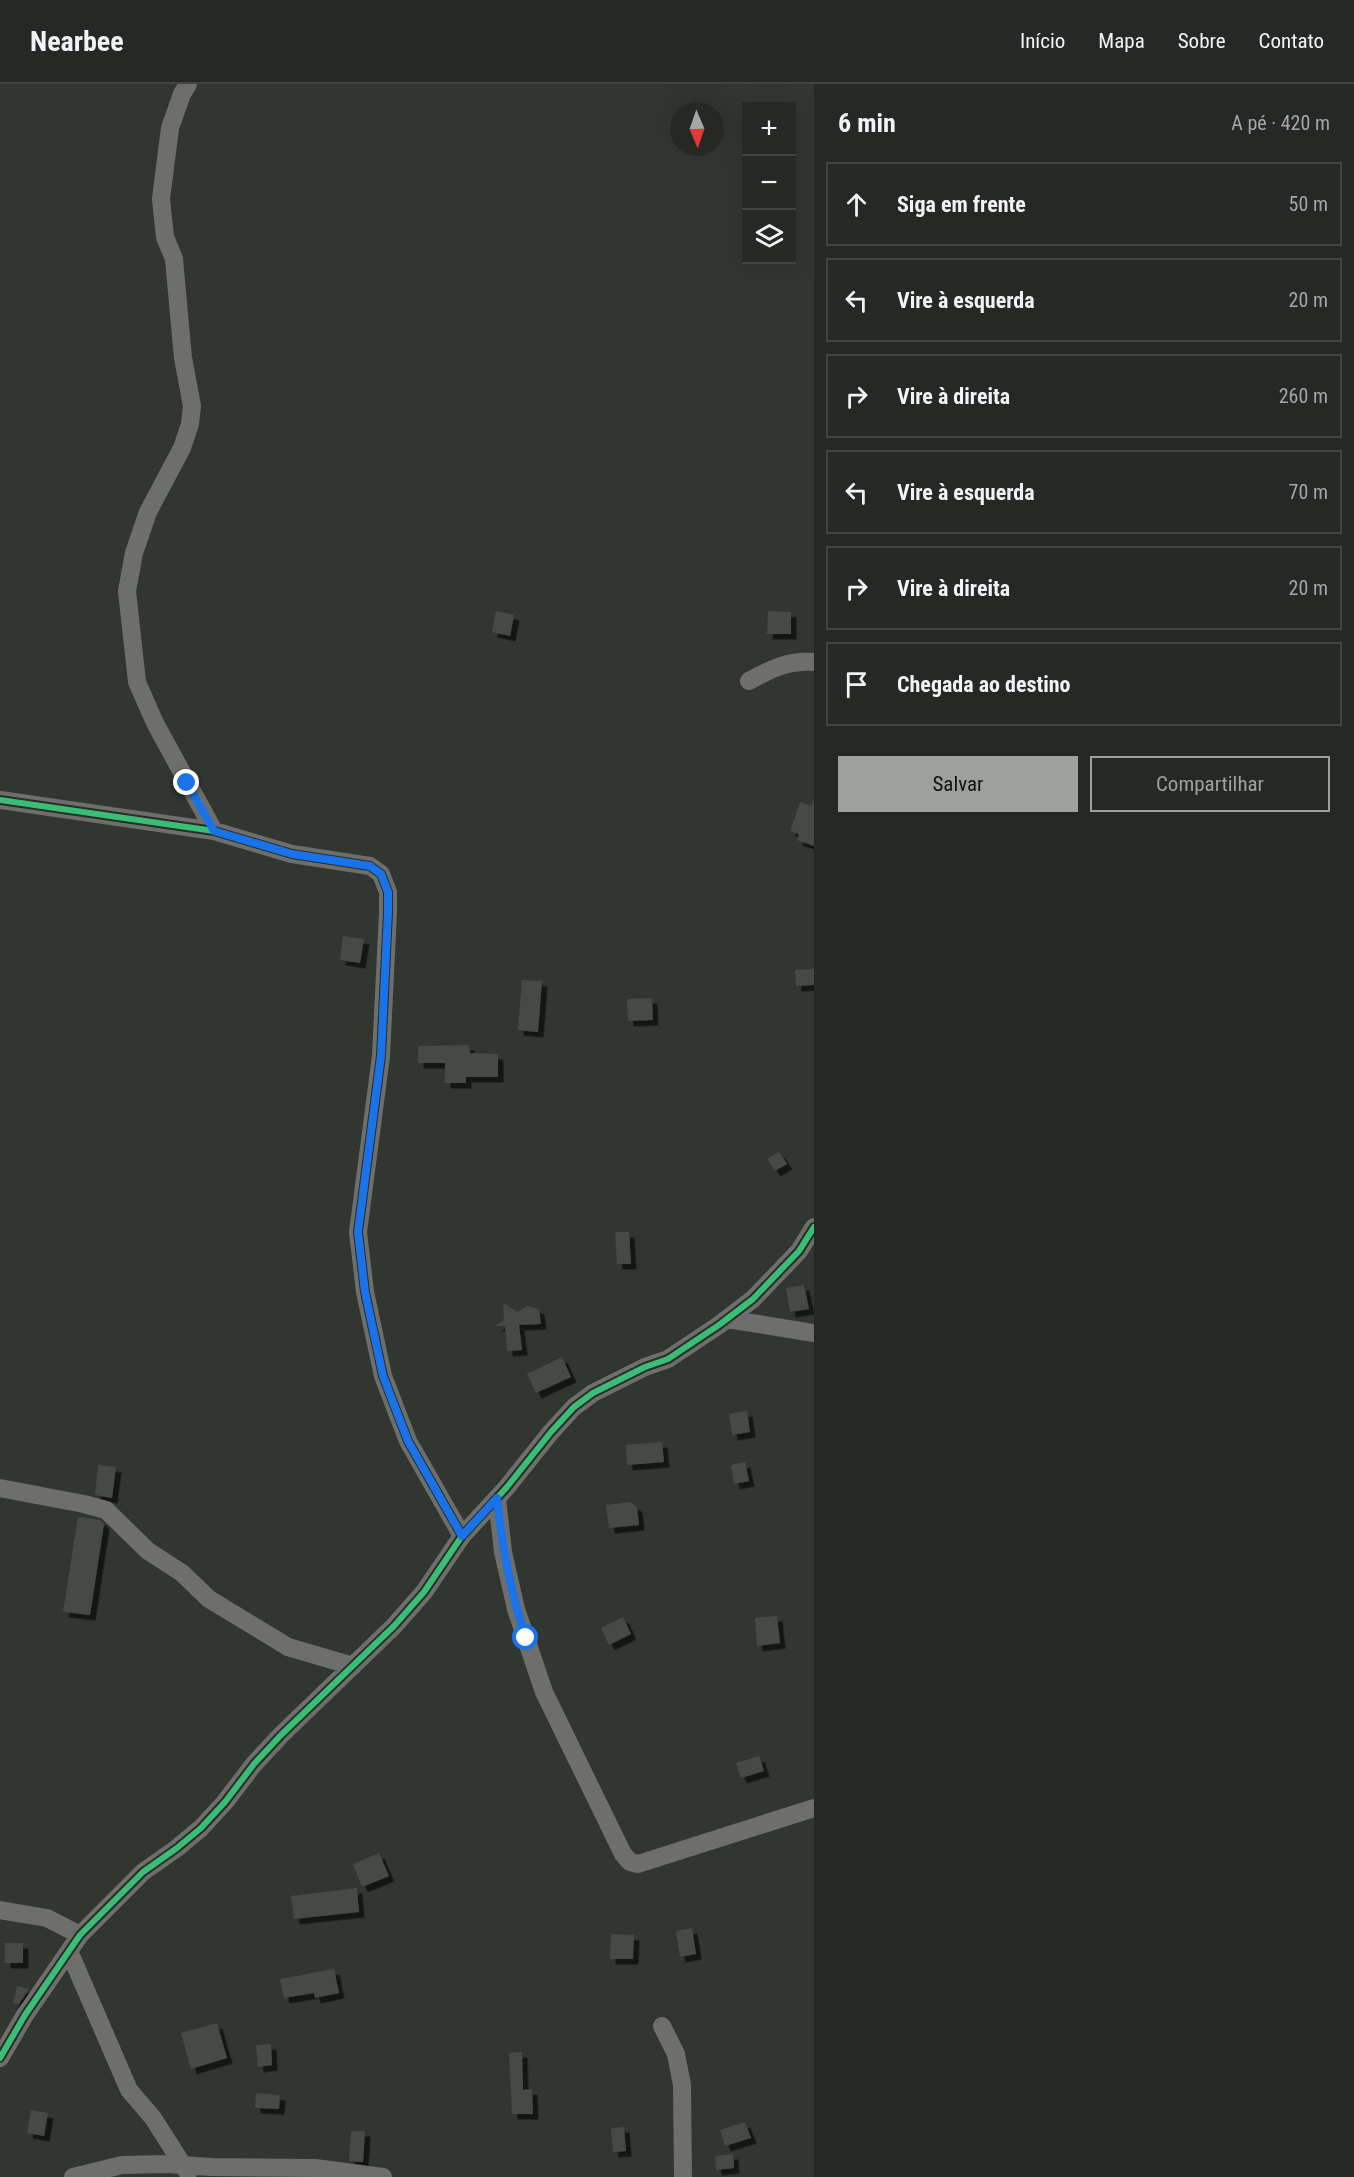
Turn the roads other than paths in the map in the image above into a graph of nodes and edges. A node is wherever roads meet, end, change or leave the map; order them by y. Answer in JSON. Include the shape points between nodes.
{"nodes":[{"id":1,"x":188,"y":84,"type":"edge"},
{"id":2,"x":814,"y":662,"type":"edge"},
{"id":3,"x":748,"y":681,"type":"dead end"},
{"id":4,"x":0,"y":800,"type":"edge"},
{"id":5,"x":214,"y":831,"type":"junction"},
{"id":6,"x":814,"y":1227,"type":"edge"},
{"id":7,"x":727,"y":1319,"type":"junction"},
{"id":8,"x":814,"y":1333,"type":"edge"},
{"id":9,"x":0,"y":1488,"type":"edge"},
{"id":10,"x":497,"y":1498,"type":"junction"},
{"id":11,"x":462,"y":1536,"type":"junction"},
{"id":12,"x":353,"y":1666,"type":"junction"},
{"id":13,"x":814,"y":1808,"type":"edge"},
{"id":14,"x":0,"y":1910,"type":"edge"},
{"id":15,"x":80,"y":1935,"type":"junction"},
{"id":16,"x":69,"y":1951,"type":"junction"},
{"id":17,"x":662,"y":2026,"type":"dead end"},
{"id":18,"x":0,"y":2058,"type":"edge"},
{"id":19,"x":187,"y":2171,"type":"edge"},
{"id":20,"x":73,"y":2177,"type":"edge"},
{"id":21,"x":383,"y":2177,"type":"edge"},
{"id":22,"x":683,"y":2177,"type":"edge"}],
"edges":[{"from":1,"to":5,"type":"street","via":[[170,128],[161,199],[165,237],[174,259],[183,358],[192,406],[190,424],[182,448],[148,512],[127,591],[137,682]]},
{"from":2,"to":3,"type":"street","via":[[777,666]]},
{"from":4,"to":5,"type":"street"},
{"from":5,"to":11,"type":"street","via":[[292,854],[370,866],[381,874],[388,892],[381,1056],[358,1232],[365,1292],[383,1376],[413,1450]]},
{"from":6,"to":7,"type":"street","via":[[791,1259],[753,1299]]},
{"from":7,"to":8,"type":"street"},
{"from":7,"to":10,"type":"street","via":[[668,1359],[593,1393],[574,1407]]},
{"from":9,"to":12,"type":"street","via":[[106,1510],[148,1551],[182,1573],[209,1599],[288,1647]]},
{"from":10,"to":11,"type":"street"},
{"from":10,"to":13,"type":"street","via":[[503,1552],[516,1609],[544,1692],[609,1828],[630,1862],[638,1863]]},
{"from":11,"to":12,"type":"street","via":[[424,1592]]},
{"from":12,"to":15,"type":"street","via":[[281,1735],[201,1828],[143,1872]]},
{"from":14,"to":15,"type":"street","via":[[46,1918]]},
{"from":15,"to":16,"type":"street"},
{"from":16,"to":18,"type":"street"},
{"from":16,"to":19,"type":"street","via":[[129,2090],[153,2118]]},
{"from":17,"to":22,"type":"street","via":[[676,2054],[682,2085]]},
{"from":19,"to":20,"type":"street","via":[[122,2165]]},
{"from":19,"to":21,"type":"street","via":[[315,2168]]}]}
